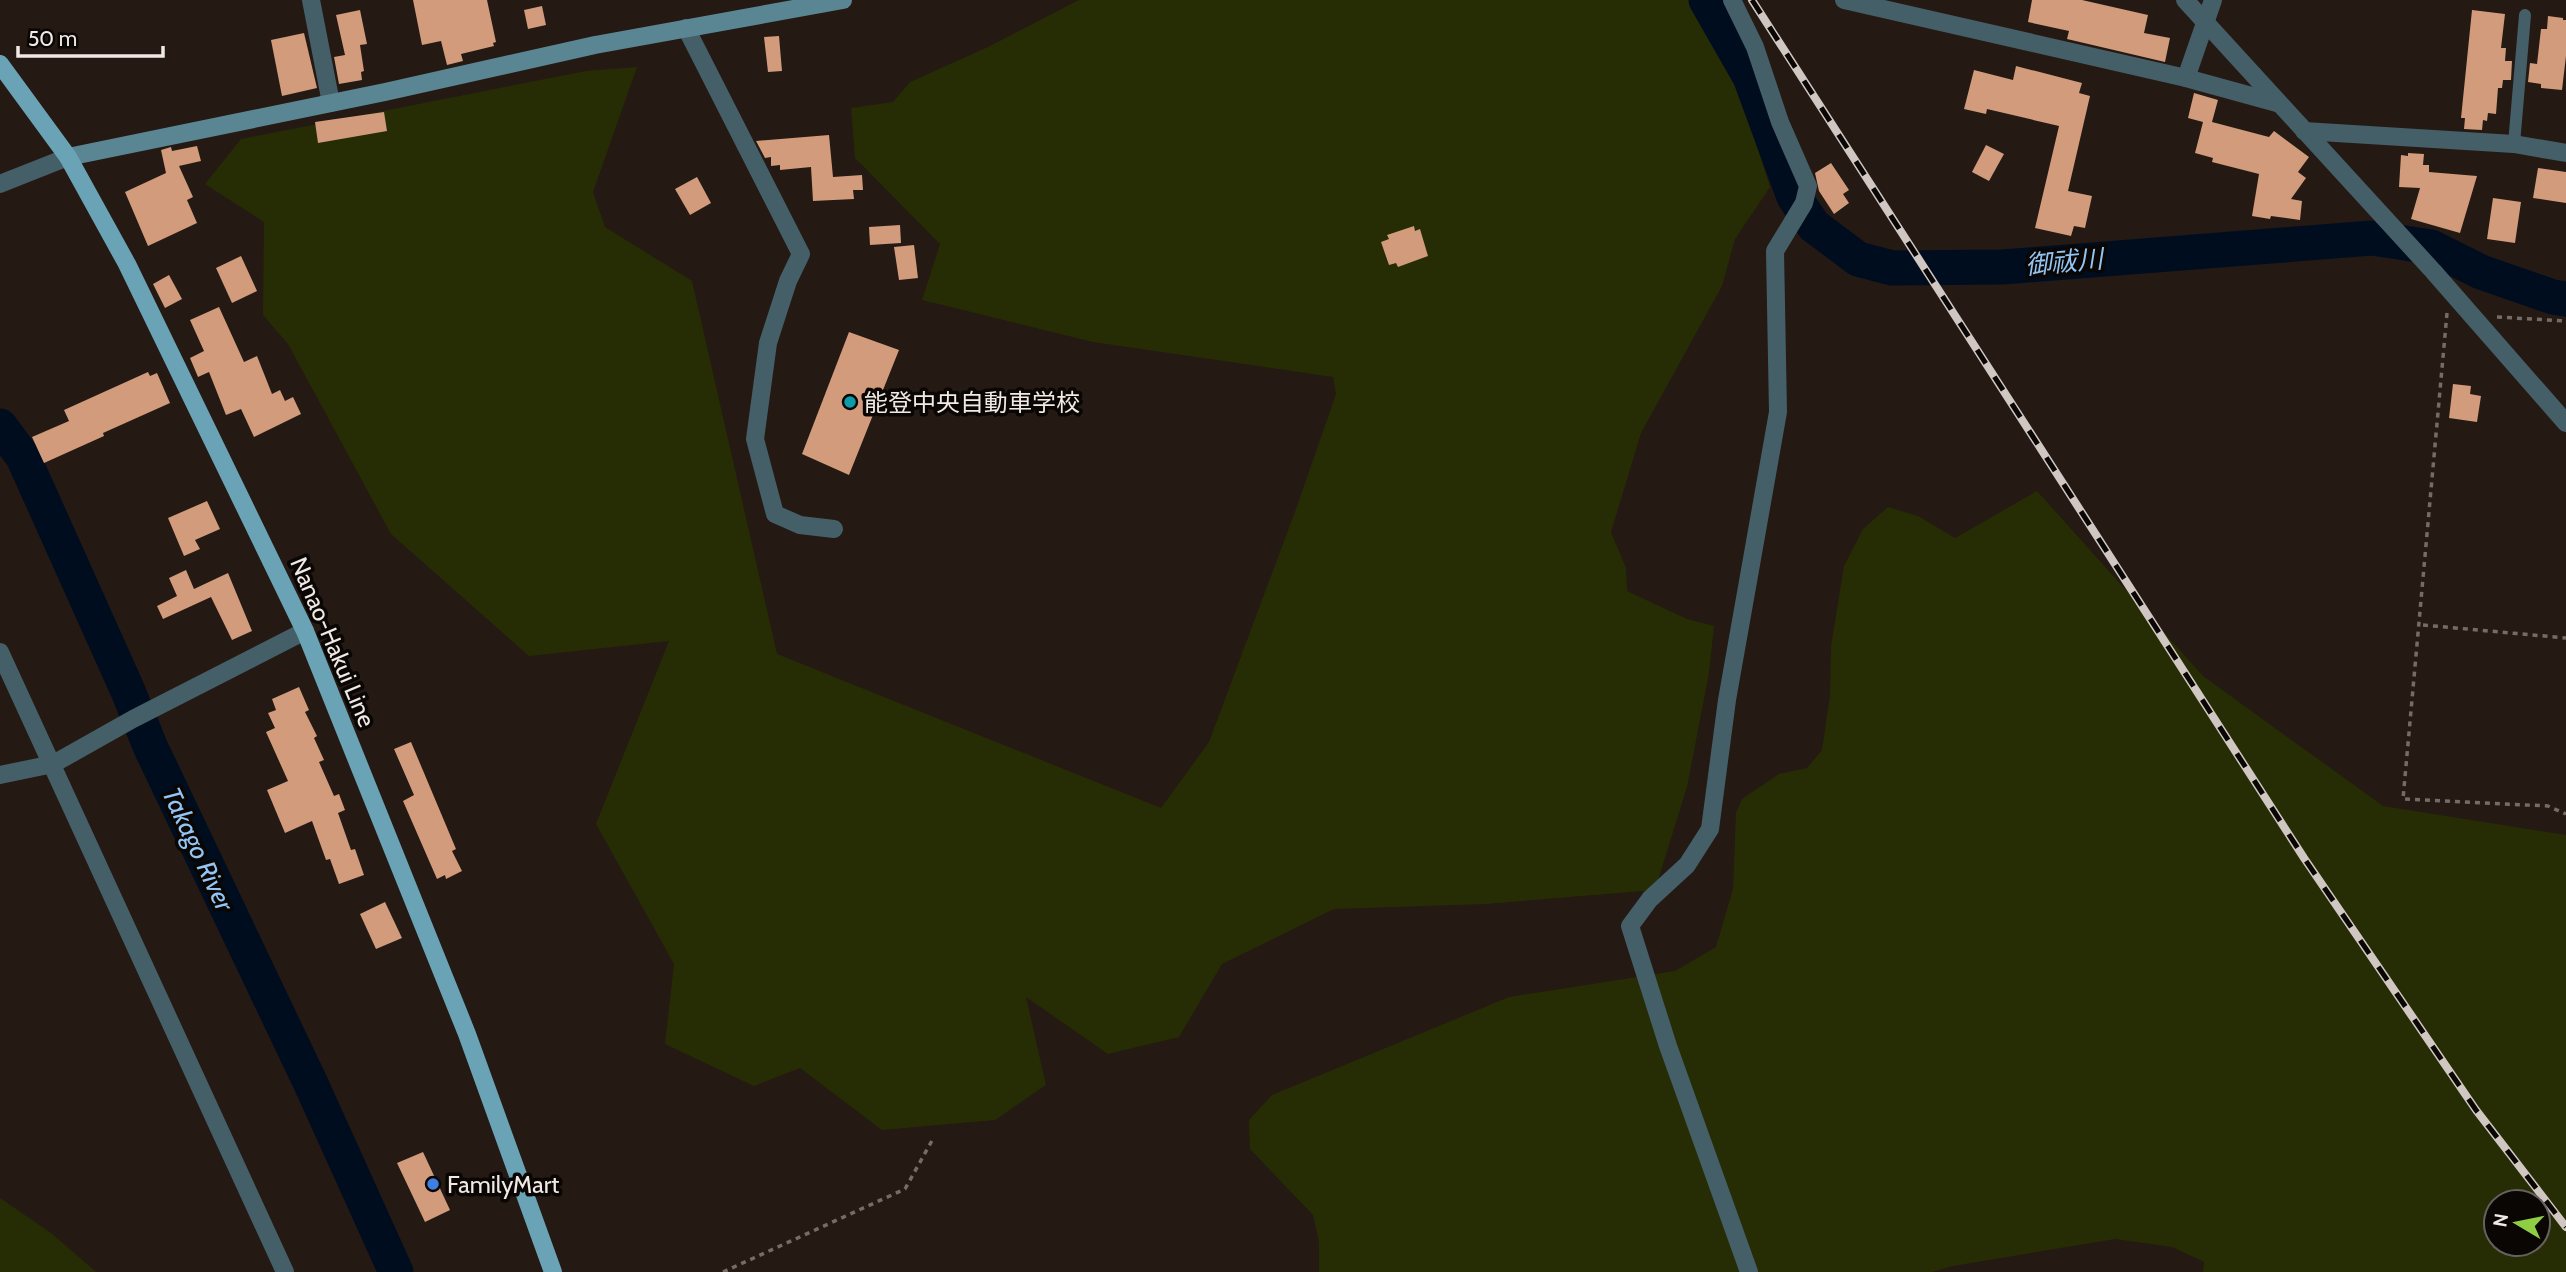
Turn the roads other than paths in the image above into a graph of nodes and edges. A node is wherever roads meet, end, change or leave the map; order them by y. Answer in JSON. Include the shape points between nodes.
{"nodes":[{"id":1,"x":310,"y":0,"type":"edge"},
{"id":2,"x":843,"y":0,"type":"edge"},
{"id":3,"x":1732,"y":0,"type":"edge"},
{"id":4,"x":1844,"y":0,"type":"edge"},
{"id":5,"x":2185,"y":0,"type":"edge"},
{"id":6,"x":2213,"y":0,"type":"edge"},
{"id":7,"x":2525,"y":15,"type":"dead end"},
{"id":8,"x":2205,"y":23,"type":"junction"},
{"id":9,"x":686,"y":28,"type":"junction"},
{"id":10,"x":0,"y":64,"type":"edge"},
{"id":11,"x":2186,"y":78,"type":"junction"},
{"id":12,"x":331,"y":103,"type":"junction"},
{"id":13,"x":2278,"y":103,"type":"junction"},
{"id":14,"x":2304,"y":131,"type":"junction"},
{"id":15,"x":2514,"y":144,"type":"junction"},
{"id":16,"x":2566,"y":153,"type":"edge"},
{"id":17,"x":68,"y":157,"type":"junction"},
{"id":18,"x":0,"y":184,"type":"edge"},
{"id":19,"x":2566,"y":423,"type":"edge"},
{"id":20,"x":834,"y":529,"type":"dead end"},
{"id":21,"x":305,"y":631,"type":"junction"},
{"id":22,"x":0,"y":652,"type":"edge"},
{"id":23,"x":53,"y":764,"type":"junction"},
{"id":24,"x":0,"y":775,"type":"edge"},
{"id":25,"x":285,"y":1272,"type":"edge"},
{"id":26,"x":553,"y":1272,"type":"edge"},
{"id":27,"x":1749,"y":1272,"type":"edge"}],
"edges":[{"from":1,"to":12,"type":"street"},
{"from":2,"to":9,"type":"street"},
{"from":3,"to":27,"type":"street","via":[[1755,47],[1808,186],[1801,209],[1775,251],[1778,412],[1727,700],[1710,829],[1687,865],[1650,899],[1630,926]]},
{"from":4,"to":11,"type":"street"},
{"from":5,"to":8,"type":"street"},
{"from":6,"to":8,"type":"street"},
{"from":7,"to":15,"type":"lane"},
{"from":8,"to":11,"type":"street"},
{"from":8,"to":13,"type":"street"},
{"from":9,"to":12,"type":"street"},
{"from":9,"to":20,"type":"street","via":[[801,254],[768,343],[755,439],[775,514],[800,525]]},
{"from":10,"to":17,"type":"main road","name":"Nanao-Hakui Line"},
{"from":11,"to":13,"type":"street"},
{"from":12,"to":17,"type":"street"},
{"from":13,"to":14,"type":"street"},
{"from":14,"to":15,"type":"street"},
{"from":14,"to":19,"type":"street"},
{"from":15,"to":16,"type":"street"},
{"from":17,"to":18,"type":"street"},
{"from":17,"to":21,"type":"main road","name":"Nanao-Hakui Line","via":[[127,264]]},
{"from":21,"to":23,"type":"street"},
{"from":21,"to":26,"type":"main road","name":"Nanao-Hakui Line","via":[[467,1034]]},
{"from":22,"to":23,"type":"street"},
{"from":23,"to":24,"type":"street"},
{"from":23,"to":25,"type":"street"}]}
